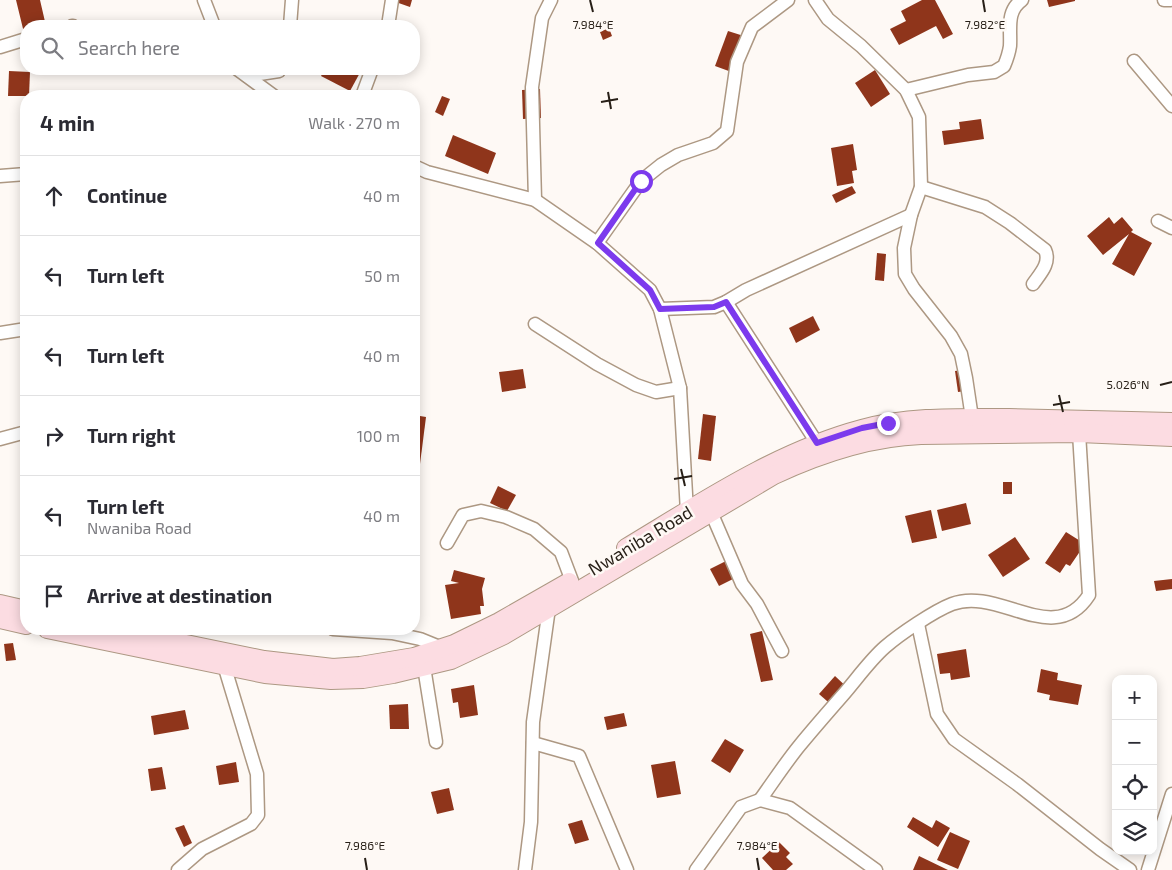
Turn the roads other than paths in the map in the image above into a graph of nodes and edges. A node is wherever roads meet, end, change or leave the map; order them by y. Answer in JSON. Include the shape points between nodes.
{"nodes":[{"id":1,"x":204,"y":0,"type":"edge"},
{"id":2,"x":292,"y":0,"type":"edge"},
{"id":3,"x":392,"y":0,"type":"edge"},
{"id":4,"x":551,"y":0,"type":"edge"},
{"id":5,"x":788,"y":0,"type":"edge"},
{"id":6,"x":814,"y":0,"type":"edge"},
{"id":7,"x":1022,"y":0,"type":"edge"},
{"id":8,"x":1164,"y":0,"type":"edge"},
{"id":9,"x":1170,"y":0,"type":"edge"},
{"id":10,"x":212,"y":20,"type":"edge"},
{"id":11,"x":290,"y":20,"type":"edge"},
{"id":12,"x":389,"y":20,"type":"edge"},
{"id":13,"x":20,"y":41,"type":"edge"},
{"id":14,"x":0,"y":47,"type":"edge"},
{"id":15,"x":1134,"y":60,"type":"dead end"},
{"id":16,"x":253,"y":75,"type":"edge"},
{"id":17,"x":370,"y":75,"type":"edge"},
{"id":18,"x":247,"y":76,"type":"joint"},
{"id":19,"x":266,"y":90,"type":"edge"},
{"id":20,"x":364,"y":90,"type":"edge"},
{"id":21,"x":906,"y":90,"type":"junction"},
{"id":22,"x":1172,"y":106,"type":"edge"},
{"id":23,"x":420,"y":169,"type":"edge"},
{"id":24,"x":20,"y":174,"type":"edge"},
{"id":25,"x":0,"y":176,"type":"edge"},
{"id":26,"x":921,"y":188,"type":"junction"},
{"id":27,"x":535,"y":200,"type":"junction"},
{"id":28,"x":911,"y":214,"type":"junction"},
{"id":29,"x":1158,"y":221,"type":"dead end"},
{"id":30,"x":1172,"y":228,"type":"edge"},
{"id":31,"x":598,"y":243,"type":"junction"},
{"id":32,"x":1033,"y":284,"type":"dead end"},
{"id":33,"x":726,"y":302,"type":"junction"},
{"id":34,"x":660,"y":309,"type":"junction"},
{"id":35,"x":536,"y":324,"type":"dead end"},
{"id":36,"x":20,"y":330,"type":"edge"},
{"id":37,"x":0,"y":333,"type":"edge"},
{"id":38,"x":680,"y":388,"type":"junction"},
{"id":39,"x":972,"y":418,"type":"junction"},
{"id":40,"x":1172,"y":422,"type":"edge"},
{"id":41,"x":1079,"y":433,"type":"junction"},
{"id":42,"x":20,"y":434,"type":"edge"},
{"id":43,"x":1172,"y":437,"type":"edge"},
{"id":44,"x":0,"y":439,"type":"edge"},
{"id":45,"x":817,"y":443,"type":"junction"},
{"id":46,"x":687,"y":512,"type":"junction"},
{"id":47,"x":711,"y":512,"type":"junction"},
{"id":48,"x":447,"y":543,"type":"dead end"},
{"id":49,"x":572,"y":581,"type":"junction"},
{"id":50,"x":549,"y":608,"type":"junction"},
{"id":51,"x":918,"y":624,"type":"junction"},
{"id":52,"x":76,"y":635,"type":"edge"},
{"id":53,"x":142,"y":635,"type":"edge"},
{"id":54,"x":406,"y":635,"type":"edge"},
{"id":55,"x":442,"y":648,"type":"junction"},
{"id":56,"x":782,"y":651,"type":"dead end"},
{"id":57,"x":224,"y":665,"type":"junction"},
{"id":58,"x":424,"y":667,"type":"junction"},
{"id":59,"x":436,"y":742,"type":"dead end"},
{"id":60,"x":533,"y":744,"type":"junction"},
{"id":61,"x":1172,"y":794,"type":"edge"},
{"id":62,"x":760,"y":800,"type":"junction"},
{"id":63,"x":178,"y":870,"type":"edge"},
{"id":64,"x":525,"y":870,"type":"edge"},
{"id":65,"x":627,"y":870,"type":"edge"},
{"id":66,"x":696,"y":870,"type":"edge"},
{"id":67,"x":876,"y":870,"type":"edge"},
{"id":68,"x":1130,"y":870,"type":"edge"},
{"id":69,"x":1148,"y":870,"type":"edge"}],
"edges":[{"from":1,"to":10,"type":"street"},
{"from":2,"to":11,"type":"street"},
{"from":3,"to":12,"type":"street"},
{"from":4,"to":27,"type":"street","via":[[542,18],[532,87]]},
{"from":5,"to":31,"type":"street","via":[[752,27],[737,62],[727,131],[713,143],[678,155],[641,181]]},
{"from":6,"to":21,"type":"street","via":[[828,19]]},
{"from":7,"to":21,"type":"street","via":[[1013,9],[1010,46],[1004,66],[994,72]]},
{"from":8,"to":9,"type":"street"},
{"from":13,"to":14,"type":"street"},
{"from":15,"to":22,"type":"street"},
{"from":16,"to":18,"type":"street"},
{"from":17,"to":20,"type":"street"},
{"from":18,"to":19,"type":"street"},
{"from":21,"to":26,"type":"street","via":[[919,117]]},
{"from":23,"to":27,"type":"street"},
{"from":24,"to":25,"type":"street"},
{"from":26,"to":28,"type":"street"},
{"from":26,"to":32,"type":"street","via":[[984,207],[1045,250],[1048,256],[1046,264]]},
{"from":27,"to":31,"type":"street"},
{"from":28,"to":33,"type":"street"},
{"from":28,"to":39,"type":"street","via":[[904,248],[905,274],[961,354]]},
{"from":29,"to":30,"type":"street"},
{"from":31,"to":34,"type":"street","via":[[650,290]]},
{"from":33,"to":34,"type":"street","via":[[714,307]]},
{"from":33,"to":45,"type":"street"},
{"from":34,"to":38,"type":"street"},
{"from":35,"to":38,"type":"street","via":[[636,385],[656,392]]},
{"from":36,"to":37,"type":"street"},
{"from":38,"to":46,"type":"street"},
{"from":39,"to":40,"type":"main road","name":"Nwaniba Road"},
{"from":39,"to":45,"type":"main road","name":"Nwaniba Road","via":[[888,423]]},
{"from":41,"to":43,"type":"main road"},
{"from":41,"to":47,"type":"main road","via":[[921,435],[871,441],[807,460],[774,475]]},
{"from":41,"to":51,"type":"street","via":[[1089,595],[1083,605],[1069,615],[1046,618],[997,604],[968,600],[952,604]]},
{"from":42,"to":44,"type":"street"},
{"from":45,"to":46,"type":"main road","name":"Nwaniba Road","via":[[781,458]]},
{"from":46,"to":49,"type":"main road","name":"Nwaniba Road"},
{"from":47,"to":50,"type":"main road"},
{"from":47,"to":56,"type":"street","via":[[742,584]]},
{"from":48,"to":49,"type":"street","via":[[463,515],[481,511],[506,517],[534,529],[561,552]]},
{"from":49,"to":55,"type":"main road","name":"Nwaniba Road","via":[[478,634]]},
{"from":50,"to":58,"type":"main road","via":[[476,649]]},
{"from":50,"to":60,"type":"street","via":[[533,722]]},
{"from":51,"to":62,"type":"street","via":[[884,647],[799,746]]},
{"from":51,"to":68,"type":"street","via":[[937,714],[954,739]]},
{"from":52,"to":57,"type":"main road"},
{"from":53,"to":55,"type":"main road","name":"Nwaniba Road","via":[[264,660],[333,668],[384,663]]},
{"from":54,"to":55,"type":"street"},
{"from":57,"to":58,"type":"main road","via":[[265,674],[331,680],[364,679]]},
{"from":57,"to":63,"type":"street","via":[[257,774],[258,815],[251,824],[202,848]]},
{"from":58,"to":59,"type":"street"},
{"from":60,"to":64,"type":"street","via":[[531,822]]},
{"from":60,"to":65,"type":"street","via":[[579,756]]},
{"from":61,"to":69,"type":"street"},
{"from":62,"to":66,"type":"street","via":[[741,807]]},
{"from":62,"to":67,"type":"street","via":[[790,808]]}]}
